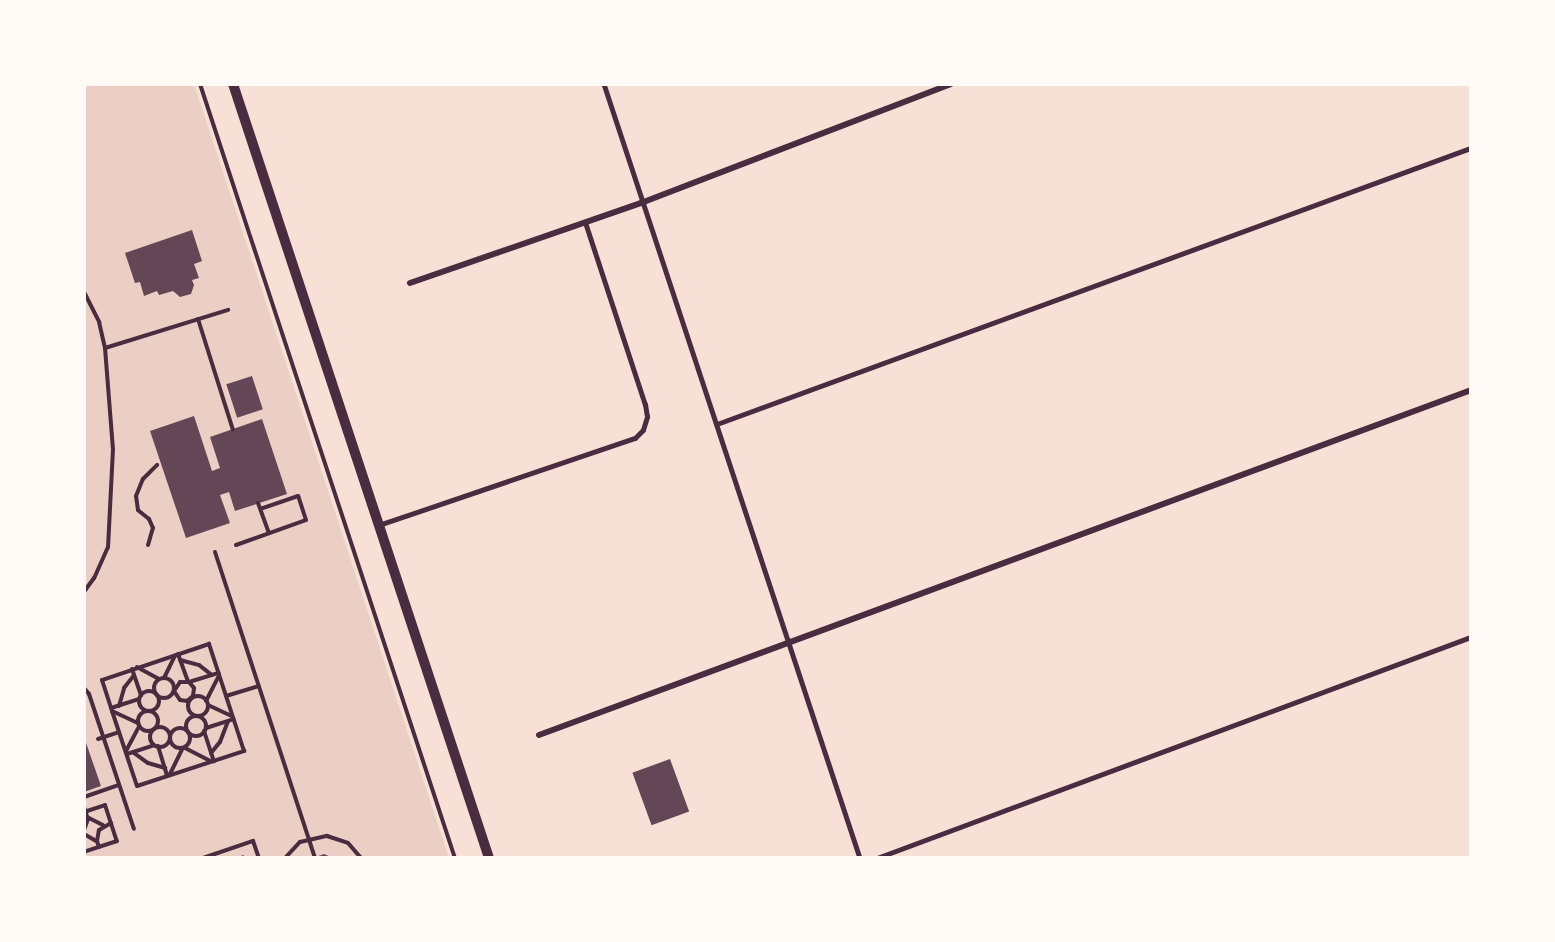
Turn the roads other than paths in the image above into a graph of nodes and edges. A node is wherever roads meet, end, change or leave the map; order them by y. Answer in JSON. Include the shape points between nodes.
{"nodes":[{"id":1,"x":233,"y":84,"type":"edge"},
{"id":2,"x":604,"y":84,"type":"edge"},
{"id":3,"x":951,"y":84,"type":"edge"},
{"id":4,"x":1471,"y":148,"type":"edge"},
{"id":5,"x":641,"y":203,"type":"junction"},
{"id":6,"x":585,"y":222,"type":"junction"},
{"id":7,"x":410,"y":283,"type":"dead end"},
{"id":8,"x":1471,"y":390,"type":"edge"},
{"id":9,"x":717,"y":424,"type":"junction"},
{"id":10,"x":379,"y":525,"type":"junction"},
{"id":11,"x":1471,"y":637,"type":"edge"},
{"id":12,"x":787,"y":642,"type":"junction"},
{"id":13,"x":539,"y":735,"type":"dead end"},
{"id":14,"x":489,"y":858,"type":"edge"},
{"id":15,"x":860,"y":858,"type":"edge"},
{"id":16,"x":877,"y":858,"type":"edge"}],
"edges":[{"from":1,"to":10,"type":"street"},
{"from":2,"to":5,"type":"lane"},
{"from":3,"to":5,"type":"street"},
{"from":4,"to":9,"type":"lane"},
{"from":5,"to":6,"type":"street"},
{"from":5,"to":9,"type":"lane"},
{"from":6,"to":7,"type":"street"},
{"from":6,"to":10,"type":"lane","via":[[645,405],[643,430],[635,438]]},
{"from":8,"to":12,"type":"street"},
{"from":9,"to":12,"type":"lane"},
{"from":10,"to":14,"type":"street"},
{"from":11,"to":16,"type":"lane"},
{"from":12,"to":13,"type":"street"},
{"from":12,"to":15,"type":"lane"}]}
